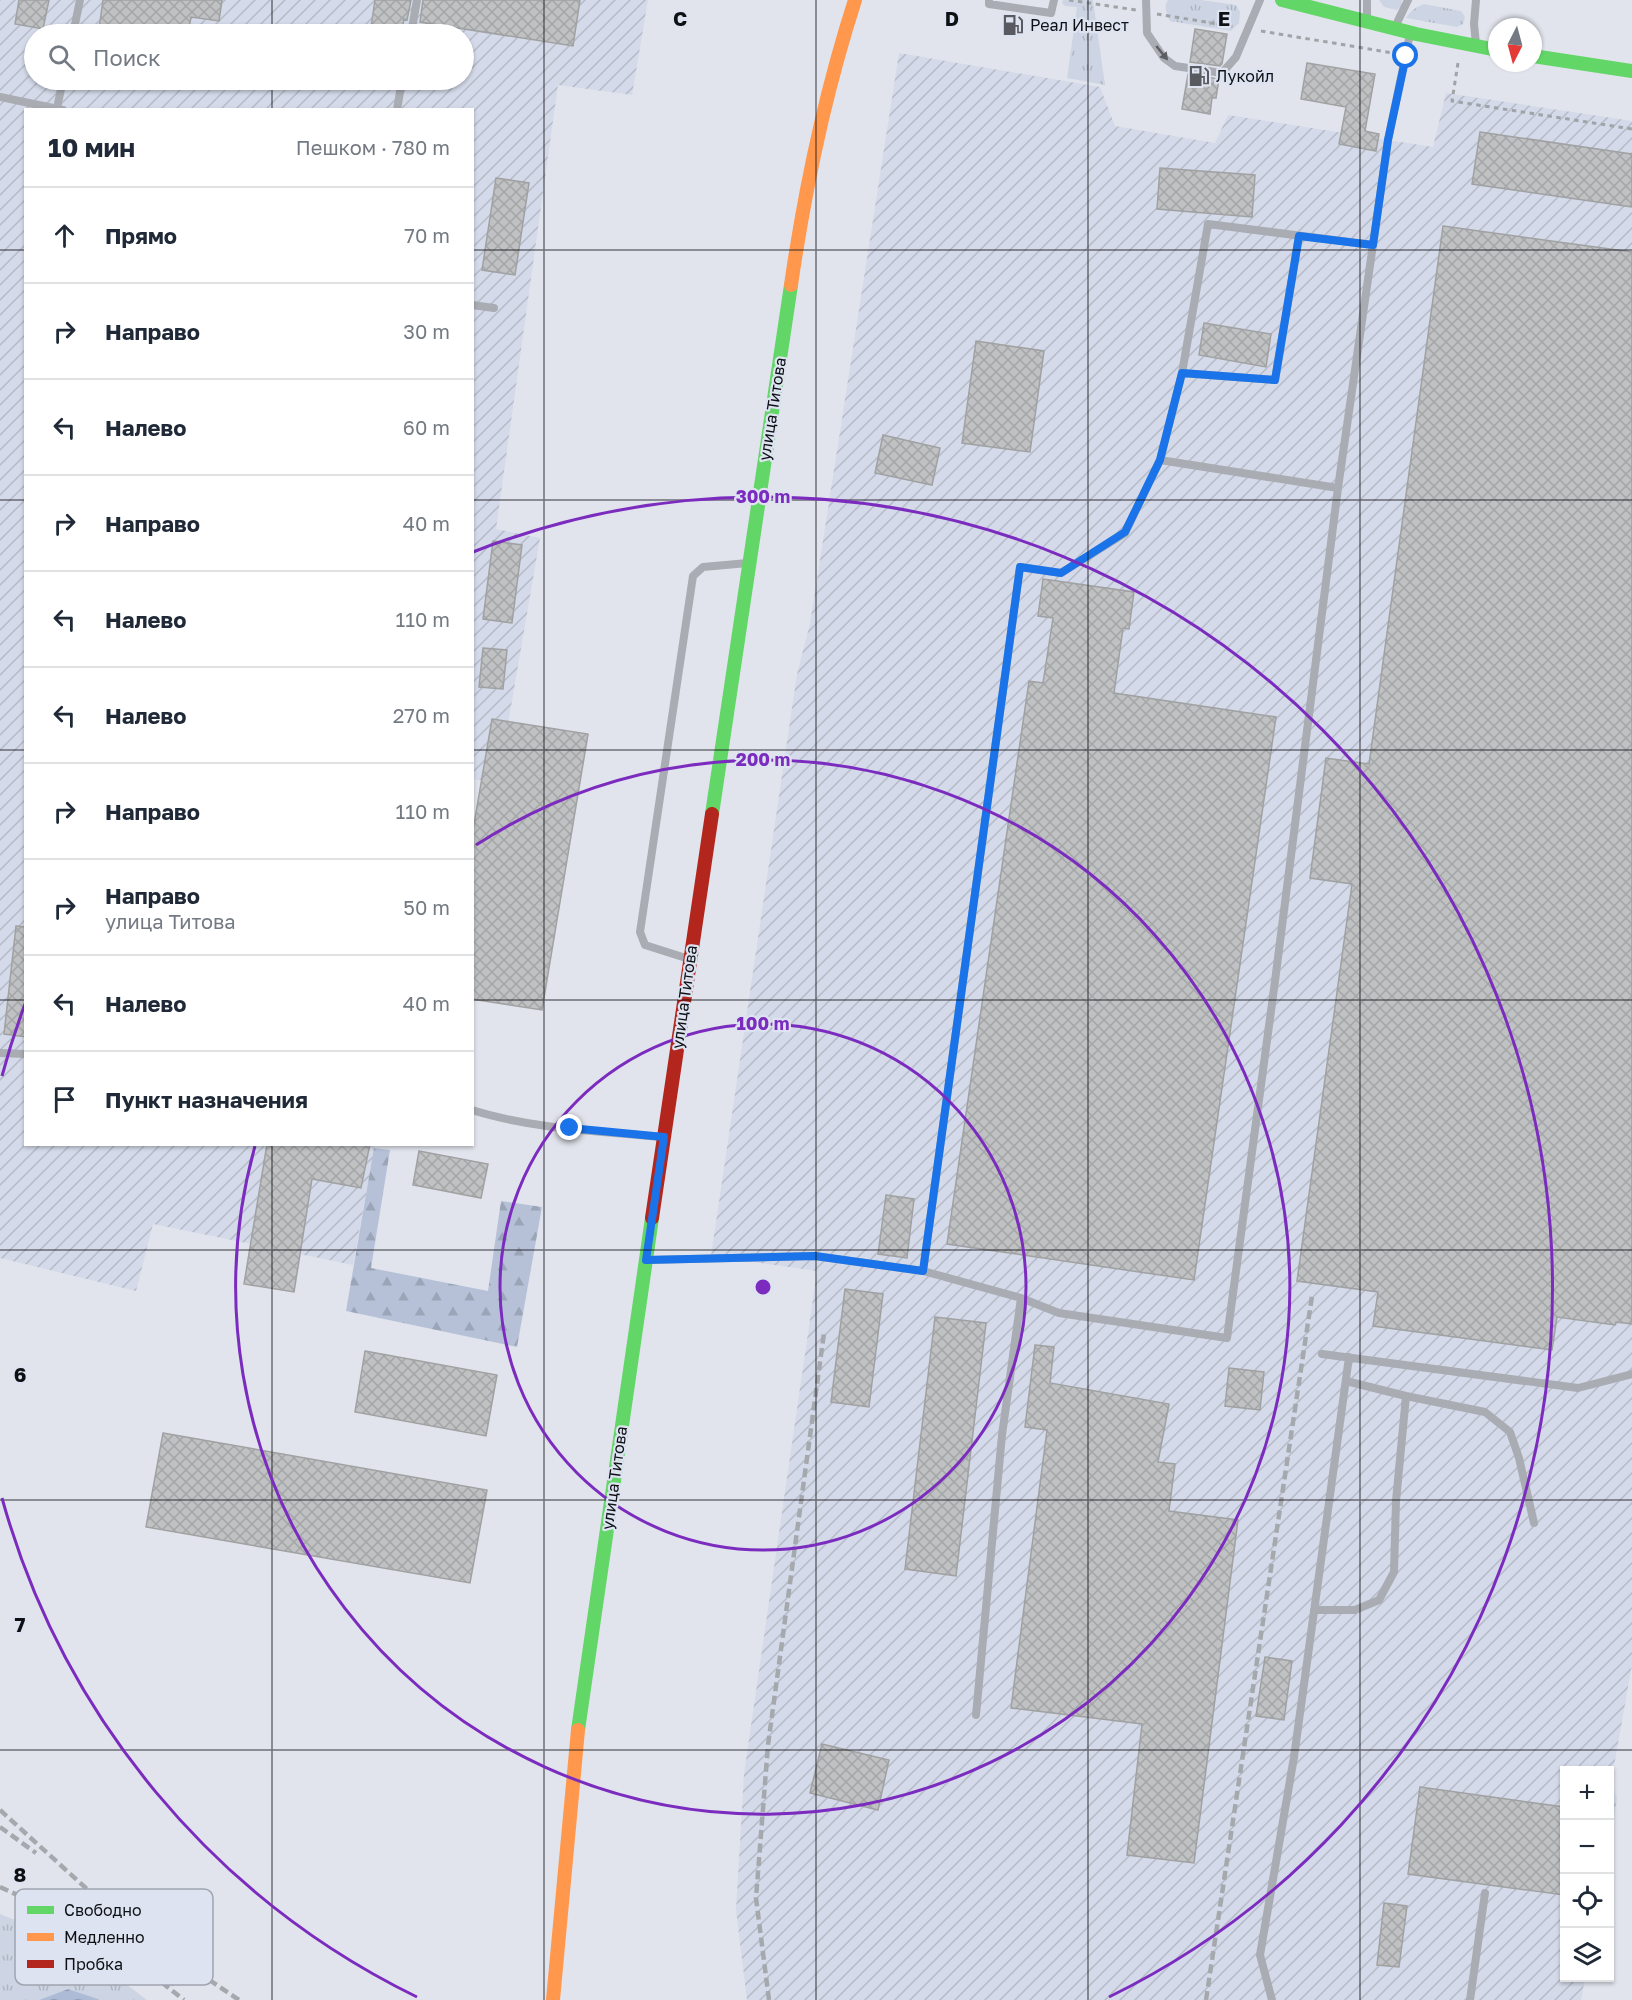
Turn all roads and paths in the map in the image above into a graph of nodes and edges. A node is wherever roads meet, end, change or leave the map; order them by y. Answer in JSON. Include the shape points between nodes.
{"nodes":[{"id":1,"x":80,"y":0,"type":"edge"},
{"id":2,"x":417,"y":0,"type":"edge"},
{"id":3,"x":855,"y":0,"type":"edge"},
{"id":4,"x":989,"y":0,"type":"edge"},
{"id":5,"x":1054,"y":0,"type":"edge"},
{"id":6,"x":1069,"y":0,"type":"edge"},
{"id":7,"x":1146,"y":0,"type":"edge"},
{"id":8,"x":1260,"y":0,"type":"edge"},
{"id":9,"x":1282,"y":0,"type":"edge"},
{"id":10,"x":1367,"y":0,"type":"edge"},
{"id":11,"x":1408,"y":0,"type":"edge"},
{"id":12,"x":1476,"y":0,"type":"edge"},
{"id":13,"x":1145,"y":12,"type":"junction"},
{"id":14,"x":1367,"y":22,"type":"junction"},
{"id":15,"x":75,"y":24,"type":"edge"},
{"id":16,"x":413,"y":24,"type":"edge"},
{"id":17,"x":1248,"y":29,"type":"junction"},
{"id":18,"x":1394,"y":30,"type":"junction"},
{"id":19,"x":1410,"y":34,"type":"junction"},
{"id":20,"x":1476,"y":47,"type":"junction"},
{"id":21,"x":1488,"y":49,"type":"edge"},
{"id":22,"x":1406,"y":56,"type":"junction"},
{"id":23,"x":1542,"y":57,"type":"edge"},
{"id":24,"x":1632,"y":70,"type":"edge"},
{"id":25,"x":62,"y":90,"type":"edge"},
{"id":26,"x":400,"y":90,"type":"edge"},
{"id":27,"x":0,"y":97,"type":"edge"},
{"id":28,"x":1452,"y":101,"type":"dead end"},
{"id":29,"x":55,"y":108,"type":"edge"},
{"id":30,"x":60,"y":108,"type":"edge"},
{"id":31,"x":397,"y":108,"type":"edge"},
{"id":32,"x":1632,"y":129,"type":"edge"},
{"id":33,"x":1299,"y":236,"type":"junction"},
{"id":34,"x":1373,"y":245,"type":"junction"},
{"id":35,"x":474,"y":305,"type":"edge"},
{"id":36,"x":494,"y":308,"type":"dead end"},
{"id":37,"x":1182,"y":373,"type":"junction"},
{"id":38,"x":1160,"y":460,"type":"junction"},
{"id":39,"x":1338,"y":488,"type":"junction"},
{"id":40,"x":749,"y":562,"type":"junction"},
{"id":41,"x":690,"y":959,"type":"junction"},
{"id":42,"x":0,"y":1053,"type":"edge"},
{"id":43,"x":24,"y":1054,"type":"edge"},
{"id":44,"x":474,"y":1111,"type":"edge"},
{"id":45,"x":664,"y":1137,"type":"junction"},
{"id":46,"x":646,"y":1260,"type":"junction"},
{"id":47,"x":923,"y":1271,"type":"junction"},
{"id":48,"x":1021,"y":1298,"type":"junction"},
{"id":49,"x":1322,"y":1354,"type":"dead end"},
{"id":50,"x":1349,"y":1357,"type":"junction"},
{"id":51,"x":1632,"y":1374,"type":"edge"},
{"id":52,"x":1346,"y":1381,"type":"junction"},
{"id":53,"x":1406,"y":1396,"type":"junction"},
{"id":54,"x":1534,"y":1523,"type":"dead end"},
{"id":55,"x":1314,"y":1610,"type":"junction"},
{"id":56,"x":976,"y":1715,"type":"dead end"},
{"id":57,"x":1485,"y":1893,"type":"dead end"},
{"id":58,"x":553,"y":2000,"type":"edge"},
{"id":59,"x":1272,"y":2000,"type":"edge"},
{"id":60,"x":1470,"y":2000,"type":"edge"}],
"edges":[{"from":1,"to":15,"type":"lane"},
{"from":2,"to":16,"type":"lane"},
{"from":3,"to":40,"type":"main road","name":"улица Титова","via":[[825,100],[802,208]]},
{"from":4,"to":5,"type":"lane","via":[[989,4],[1051,13]]},
{"from":6,"to":13,"type":"path"},
{"from":7,"to":13,"type":"lane"},
{"from":8,"to":17,"type":"lane"},
{"from":9,"to":14,"type":"main road"},
{"from":10,"to":14,"type":"lane"},
{"from":11,"to":18,"type":"lane"},
{"from":12,"to":20,"type":"lane"},
{"from":13,"to":17,"type":"path"},
{"from":13,"to":17,"type":"lane","one_way":true,"via":[[1147,33],[1164,58],[1175,66],[1222,73],[1236,57]]},
{"from":14,"to":18,"type":"main road"},
{"from":17,"to":22,"type":"path"},
{"from":18,"to":19,"type":"main road"},
{"from":19,"to":20,"type":"main road"},
{"from":19,"to":22,"type":"lane"},
{"from":20,"to":21,"type":"main road"},
{"from":22,"to":34,"type":"lane","via":[[1388,140]]},
{"from":23,"to":24,"type":"main road"},
{"from":25,"to":30,"type":"lane"},
{"from":26,"to":31,"type":"lane"},
{"from":27,"to":29,"type":"lane"},
{"from":28,"to":32,"type":"path"},
{"from":33,"to":34,"type":"lane"},
{"from":33,"to":37,"type":"lane","via":[[1275,380]]},
{"from":33,"to":37,"type":"lane","via":[[1208,224]]},
{"from":34,"to":39,"type":"lane"},
{"from":35,"to":36,"type":"lane"},
{"from":37,"to":38,"type":"lane"},
{"from":38,"to":39,"type":"lane"},
{"from":38,"to":47,"type":"lane","via":[[1125,532],[1061,573],[1020,567]]},
{"from":39,"to":48,"type":"lane","via":[[1227,1338],[1059,1313]]},
{"from":40,"to":41,"type":"main road","name":"улица Титова"},
{"from":40,"to":41,"type":"lane","via":[[703,567],[693,576],[689,599],[640,932],[645,945]]},
{"from":41,"to":45,"type":"main road","name":"улица Титова"},
{"from":42,"to":43,"type":"lane"},
{"from":44,"to":45,"type":"lane","via":[[560,1126]]},
{"from":45,"to":46,"type":"main road","name":"улица Титова"},
{"from":46,"to":47,"type":"lane","via":[[815,1256]]},
{"from":46,"to":58,"type":"main road","name":"улица Титова","via":[[578,1732]]},
{"from":47,"to":48,"type":"lane"},
{"from":48,"to":56,"type":"lane","via":[[1002,1435]]},
{"from":49,"to":50,"type":"lane"},
{"from":50,"to":51,"type":"lane","via":[[1578,1389]]},
{"from":50,"to":52,"type":"lane"},
{"from":52,"to":53,"type":"lane"},
{"from":52,"to":55,"type":"lane"},
{"from":53,"to":54,"type":"lane","via":[[1485,1412],[1510,1431]]},
{"from":53,"to":55,"type":"lane","via":[[1394,1572],[1379,1600],[1355,1610]]},
{"from":55,"to":59,"type":"lane","via":[[1260,1955]]},
{"from":57,"to":60,"type":"lane"}]}
